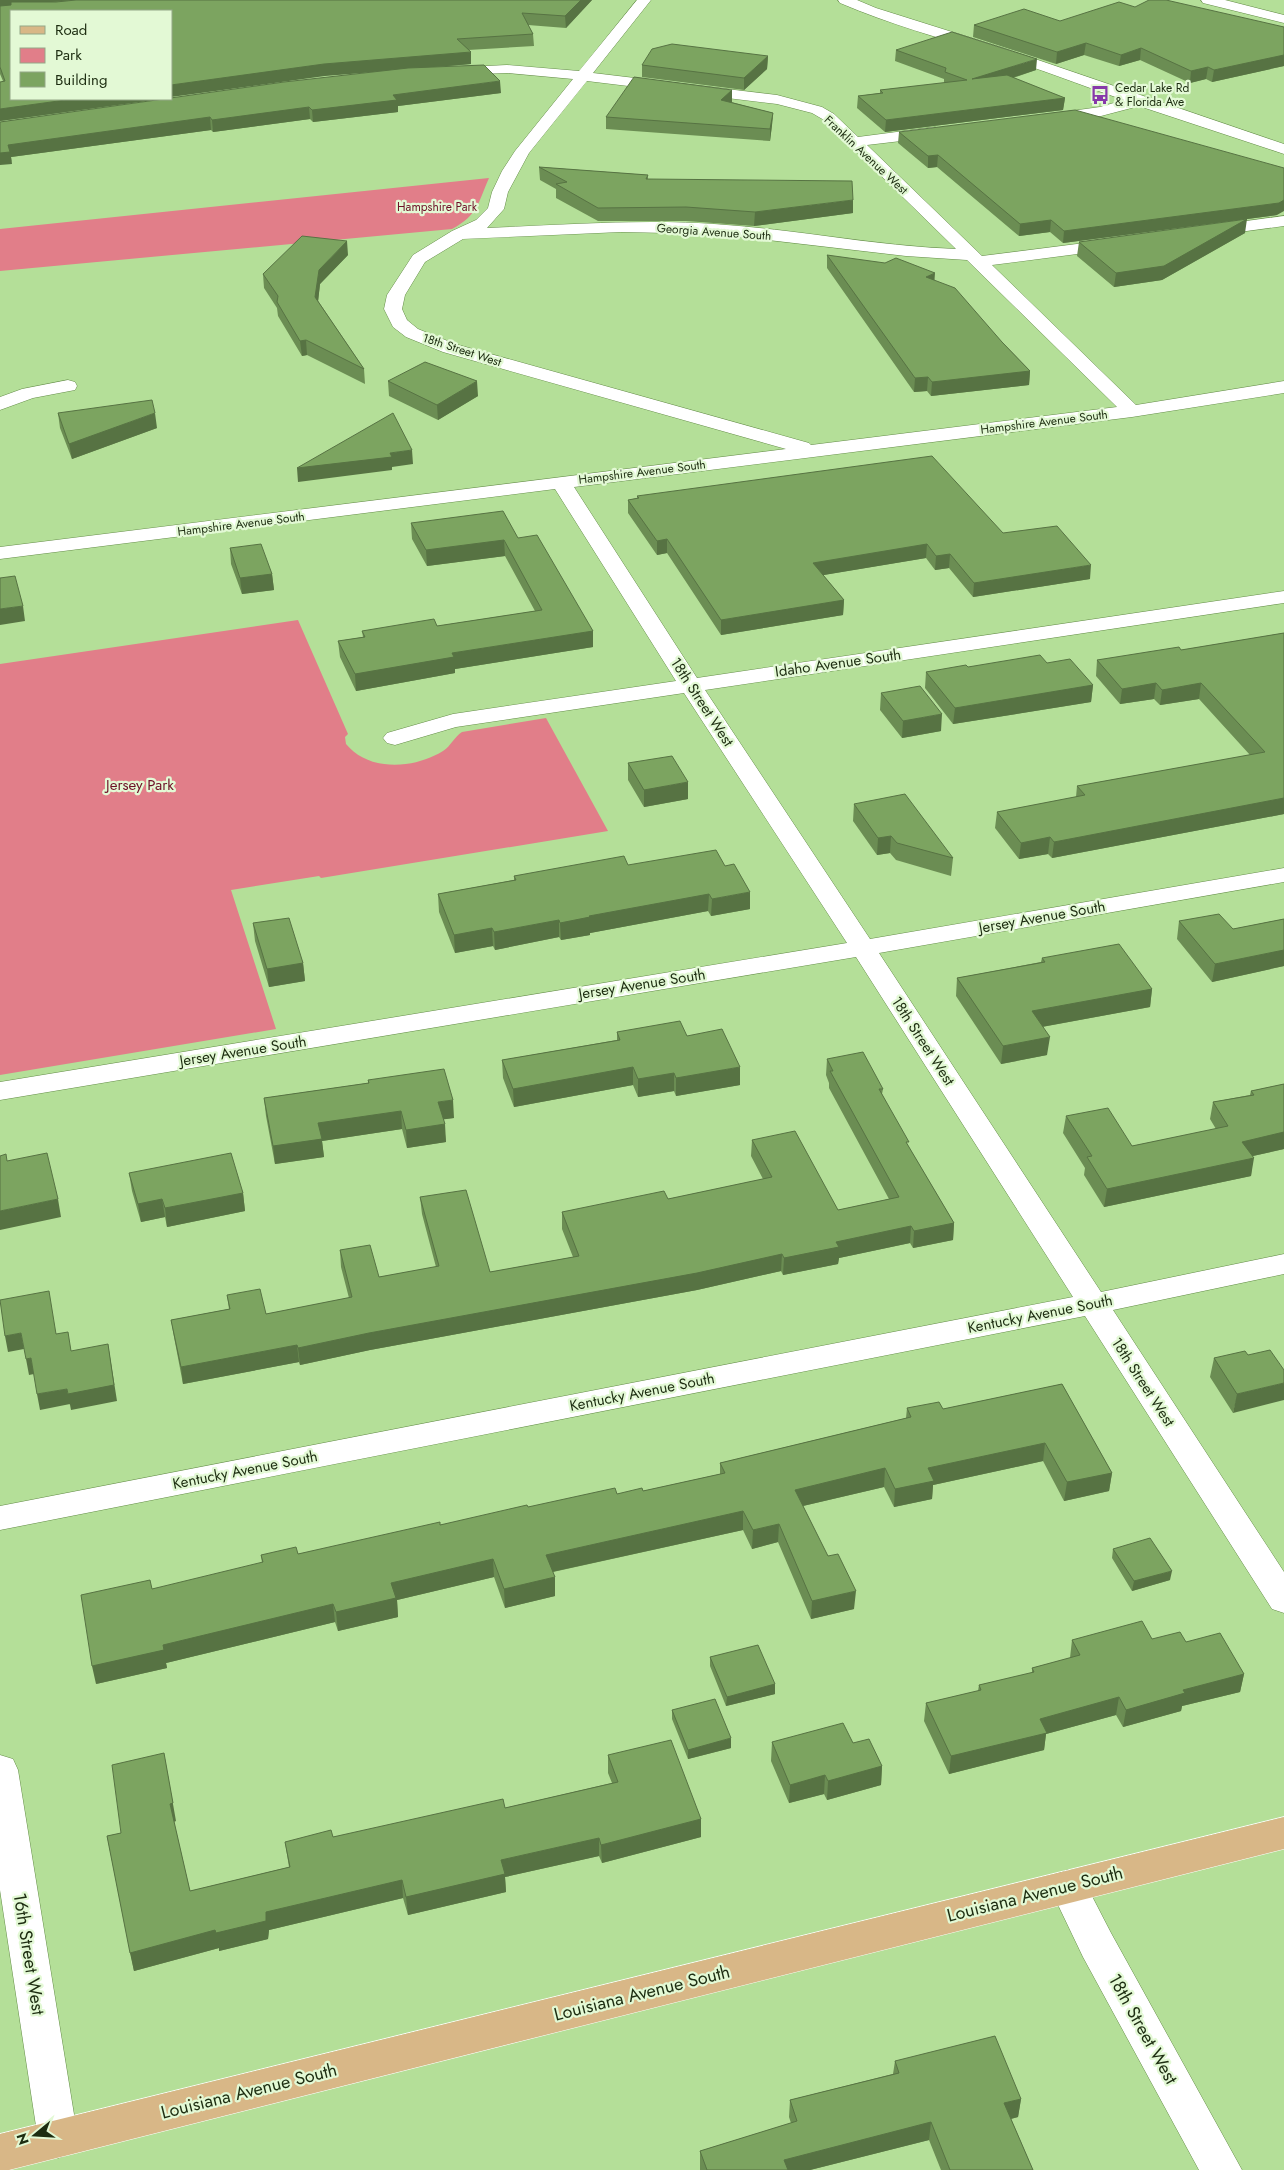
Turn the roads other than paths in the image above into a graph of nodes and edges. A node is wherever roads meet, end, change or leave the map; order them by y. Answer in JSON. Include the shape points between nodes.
{"nodes":[{"id":1,"x":644,"y":0,"type":"edge"},
{"id":2,"x":847,"y":0,"type":"edge"},
{"id":3,"x":871,"y":0,"type":"edge"},
{"id":4,"x":1208,"y":0,"type":"edge"},
{"id":5,"x":1284,"y":19,"type":"edge"},
{"id":6,"x":998,"y":51,"type":"junction"},
{"id":7,"x":439,"y":72,"type":"edge"},
{"id":8,"x":584,"y":76,"type":"junction"},
{"id":9,"x":1139,"y":101,"type":"junction"},
{"id":10,"x":1032,"y":120,"type":"edge"},
{"id":11,"x":953,"y":129,"type":"edge"},
{"id":12,"x":854,"y":142,"type":"junction"},
{"id":13,"x":1284,"y":149,"type":"edge"},
{"id":14,"x":1284,"y":221,"type":"edge"},
{"id":15,"x":1195,"y":233,"type":"edge"},
{"id":16,"x":458,"y":234,"type":"junction"},
{"id":17,"x":1136,"y":241,"type":"edge"},
{"id":18,"x":974,"y":258,"type":"junction"},
{"id":19,"x":68,"y":386,"type":"dead end"},
{"id":20,"x":1284,"y":387,"type":"edge"},
{"id":21,"x":0,"y":404,"type":"edge"},
{"id":22,"x":1132,"y":411,"type":"junction"},
{"id":23,"x":815,"y":450,"type":"junction"},
{"id":24,"x":561,"y":483,"type":"junction"},
{"id":25,"x":0,"y":553,"type":"edge"},
{"id":26,"x":1284,"y":597,"type":"edge"},
{"id":27,"x":690,"y":685,"type":"junction"},
{"id":28,"x":395,"y":738,"type":"dead end"},
{"id":29,"x":1284,"y":876,"type":"edge"},
{"id":30,"x":863,"y":948,"type":"junction"},
{"id":31,"x":0,"y":1091,"type":"edge"},
{"id":32,"x":1284,"y":1264,"type":"edge"},
{"id":33,"x":1093,"y":1304,"type":"junction"},
{"id":34,"x":0,"y":1518,"type":"edge"},
{"id":35,"x":1284,"y":1600,"type":"edge"},
{"id":36,"x":0,"y":1770,"type":"edge"},
{"id":37,"x":1284,"y":1833,"type":"edge"},
{"id":38,"x":1068,"y":1886,"type":"junction"},
{"id":39,"x":58,"y":2139,"type":"junction"},
{"id":40,"x":0,"y":2153,"type":"edge"},
{"id":41,"x":1221,"y":2170,"type":"edge"}],
"edges":[{"from":1,"to":8,"type":"street"},
{"from":2,"to":6,"type":"street","via":[[871,11]]},
{"from":3,"to":6,"type":"street","via":[[919,16]]},
{"from":4,"to":5,"type":"street"},
{"from":6,"to":9,"type":"street"},
{"from":7,"to":8,"type":"street","name":"Franklin Avenue West","via":[[507,69]]},
{"from":8,"to":12,"type":"street","name":"Franklin Avenue West","via":[[798,104],[829,117]]},
{"from":8,"to":16,"type":"street","name":"18th Street West","via":[[514,164],[500,192],[496,209],[482,224]]},
{"from":9,"to":10,"type":"street","via":[[1101,111]]},
{"from":9,"to":13,"type":"street"},
{"from":11,"to":12,"type":"street"},
{"from":12,"to":18,"type":"street","name":"Franklin Avenue West"},
{"from":14,"to":15,"type":"street"},
{"from":16,"to":18,"type":"street","name":"Georgia Avenue South","via":[[677,227]]},
{"from":16,"to":23,"type":"street","name":"18th Street West","via":[[419,259],[396,295],[393,310],[399,322],[412,333],[449,348]]},
{"from":17,"to":18,"type":"street","name":"Georgia Avenue South"},
{"from":18,"to":22,"type":"street","name":"Franklin Avenue West"},
{"from":19,"to":21,"type":"street","via":[[29,393]]},
{"from":20,"to":22,"type":"street","name":"Hampshire Avenue South"},
{"from":22,"to":23,"type":"street","name":"Hampshire Avenue South"},
{"from":23,"to":24,"type":"street","name":"Hampshire Avenue South"},
{"from":24,"to":25,"type":"street","name":"Hampshire Avenue South"},
{"from":24,"to":27,"type":"street","name":"18th Street West"},
{"from":26,"to":27,"type":"street","name":"Idaho Avenue South"},
{"from":27,"to":28,"type":"street","name":"Idaho Avenue South","via":[[453,721]]},
{"from":27,"to":30,"type":"street","name":"18th Street West"},
{"from":29,"to":30,"type":"street","name":"Jersey Avenue South"},
{"from":30,"to":31,"type":"street","name":"Jersey Avenue South"},
{"from":30,"to":33,"type":"street","name":"18th Street West"},
{"from":32,"to":33,"type":"street","name":"Kentucky Avenue South"},
{"from":33,"to":34,"type":"street","name":"Kentucky Avenue South"},
{"from":33,"to":35,"type":"street","name":"18th Street West"},
{"from":36,"to":39,"type":"street","name":"16th Street West"},
{"from":37,"to":38,"type":"main road","name":"Louisiana Avenue South"},
{"from":38,"to":39,"type":"main road","name":"Louisiana Avenue South"},
{"from":38,"to":41,"type":"street","name":"18th Street West"},
{"from":39,"to":40,"type":"main road","name":"Louisiana Avenue South"}]}
